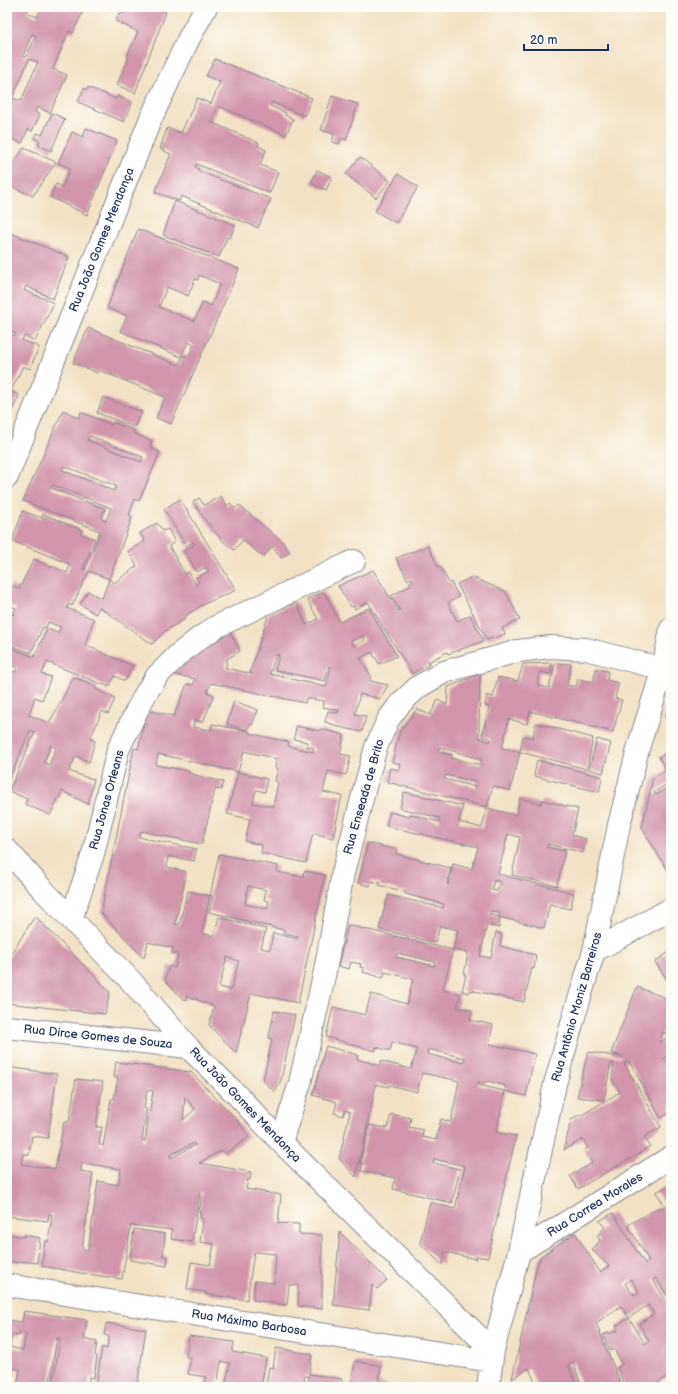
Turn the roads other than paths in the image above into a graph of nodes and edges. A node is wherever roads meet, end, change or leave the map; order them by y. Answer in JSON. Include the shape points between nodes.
{"nodes":[{"id":1,"x":206,"y":7,"type":"edge"},
{"id":2,"x":7,"y":477,"type":"edge"},
{"id":3,"x":354,"y":561,"type":"dead end"},
{"id":4,"x":671,"y":629,"type":"edge"},
{"id":5,"x":667,"y":667,"type":"edge"},
{"id":6,"x":7,"y":850,"type":"edge"},
{"id":7,"x":671,"y":909,"type":"edge"},
{"id":8,"x":71,"y":919,"type":"junction"},
{"id":9,"x":594,"y":951,"type":"junction"},
{"id":10,"x":7,"y":1027,"type":"edge"},
{"id":11,"x":188,"y":1047,"type":"junction"},
{"id":12,"x":281,"y":1142,"type":"junction"},
{"id":13,"x":671,"y":1157,"type":"edge"},
{"id":14,"x":519,"y":1252,"type":"junction"},
{"id":15,"x":7,"y":1285,"type":"edge"},
{"id":16,"x":492,"y":1356,"type":"junction"},
{"id":17,"x":488,"y":1387,"type":"edge"}],
"edges":[{"from":1,"to":2,"type":"street","name":"Rua João Gomes Mendonça","via":[[151,118]]},
{"from":3,"to":8,"type":"street","name":"Rua Jonas Orleans","via":[[216,627],[178,655],[158,676],[146,693],[118,750],[93,854]]},
{"from":4,"to":5,"type":"street","name":"Rua Antônio Moniz Barreiros"},
{"from":5,"to":9,"type":"street","name":"Rua Antônio Moniz Barreiros","via":[[639,745],[619,825]]},
{"from":5,"to":12,"type":"street","name":"Rua Enseada de Brito","via":[[586,649],[543,647],[518,651],[444,672],[418,687],[400,704],[388,720],[376,747],[365,787],[300,1083]]},
{"from":6,"to":8,"type":"street","name":"Rua João Gomes Mendonça"},
{"from":7,"to":9,"type":"street"},
{"from":8,"to":11,"type":"street","name":"Rua João Gomes Mendonça","via":[[132,982]]},
{"from":9,"to":14,"type":"street","name":"Rua Antônio Moniz Barreiros","via":[[555,1084]]},
{"from":10,"to":11,"type":"street","name":"Rua Dirce Gomes de Souza"},
{"from":11,"to":12,"type":"street","name":"Rua João Gomes Mendonça"},
{"from":12,"to":16,"type":"street","name":"Rua João Gomes Mendonça"},
{"from":13,"to":14,"type":"street","name":"Rua Correa Morales"},
{"from":14,"to":16,"type":"street","name":"Rua Antônio Moniz Barreiros"},
{"from":15,"to":16,"type":"street","name":"Rua Máximo Barbosa"},
{"from":16,"to":17,"type":"street","name":"Rua Antônio Moniz Barreiros"}]}
